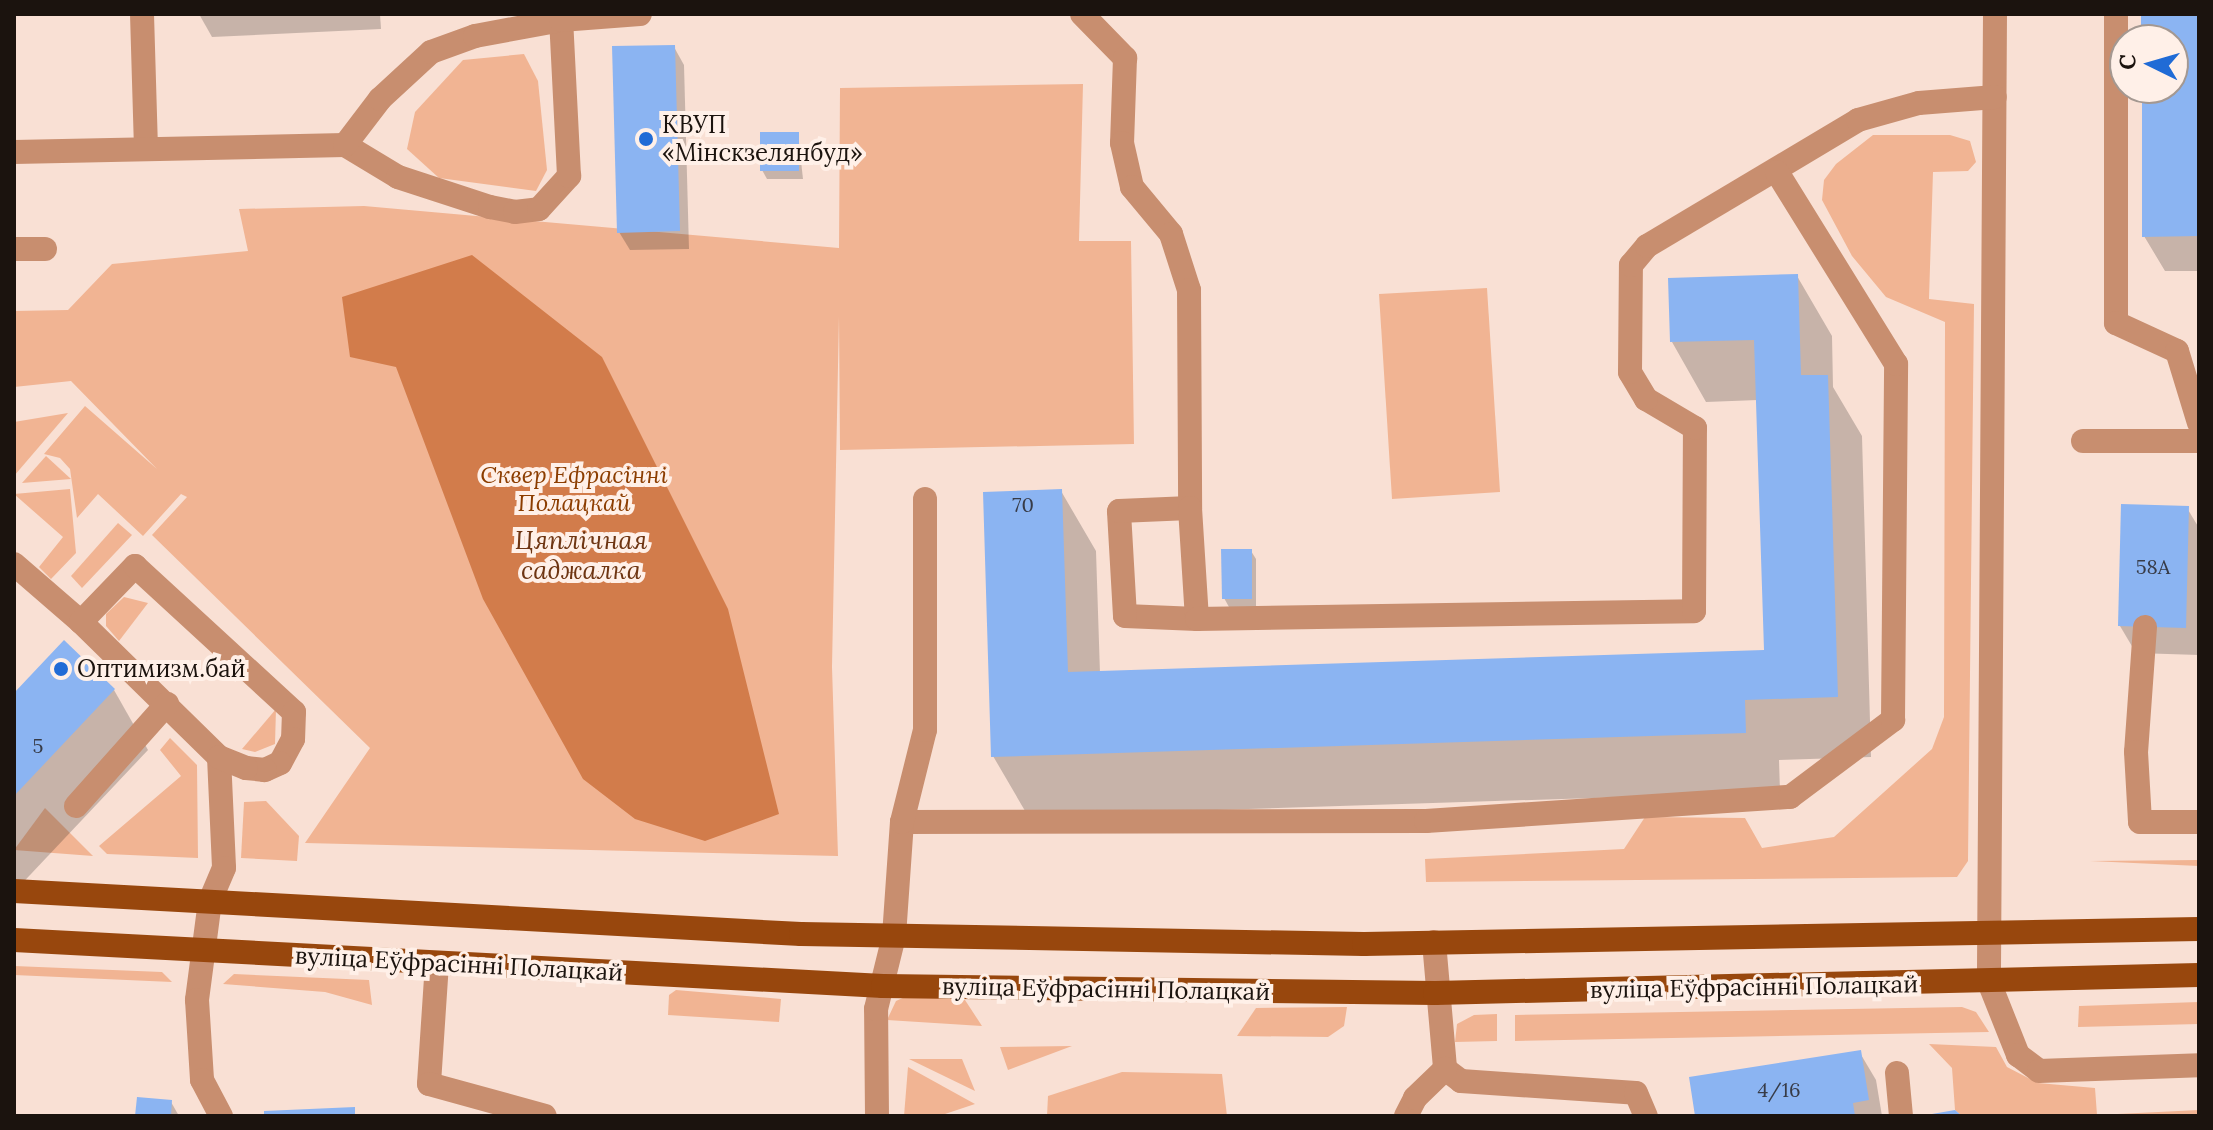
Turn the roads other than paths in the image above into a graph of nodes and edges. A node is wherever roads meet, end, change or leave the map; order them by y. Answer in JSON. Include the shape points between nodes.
{"nodes":[{"id":1,"x":142,"y":14,"type":"edge"},
{"id":2,"x":640,"y":14,"type":"edge"},
{"id":3,"x":1082,"y":14,"type":"edge"},
{"id":4,"x":1995,"y":14,"type":"edge"},
{"id":5,"x":2116,"y":14,"type":"edge"},
{"id":6,"x":561,"y":20,"type":"junction"},
{"id":7,"x":1995,"y":97,"type":"junction"},
{"id":8,"x":345,"y":145,"type":"junction"},
{"id":9,"x":146,"y":149,"type":"junction"},
{"id":10,"x":14,"y":152,"type":"edge"},
{"id":11,"x":1777,"y":172,"type":"junction"},
{"id":12,"x":14,"y":249,"type":"edge"},
{"id":13,"x":45,"y":249,"type":"dead end"},
{"id":14,"x":2199,"y":423,"type":"edge"},
{"id":15,"x":2083,"y":441,"type":"dead end"},
{"id":16,"x":2199,"y":441,"type":"edge"},
{"id":17,"x":925,"y":499,"type":"dead end"},
{"id":18,"x":1190,"y":508,"type":"junction"},
{"id":19,"x":14,"y":564,"type":"edge"},
{"id":20,"x":1197,"y":619,"type":"junction"},
{"id":21,"x":81,"y":622,"type":"junction"},
{"id":22,"x":2145,"y":627,"type":"dead end"},
{"id":23,"x":167,"y":704,"type":"junction"},
{"id":24,"x":219,"y":757,"type":"junction"},
{"id":25,"x":76,"y":806,"type":"dead end"},
{"id":26,"x":902,"y":822,"type":"junction"},
{"id":27,"x":2199,"y":822,"type":"edge"},
{"id":28,"x":14,"y":891,"type":"edge"},
{"id":29,"x":210,"y":901,"type":"junction"},
{"id":30,"x":2199,"y":929,"type":"edge"},
{"id":31,"x":1990,"y":933,"type":"junction"},
{"id":32,"x":894,"y":936,"type":"junction"},
{"id":33,"x":14,"y":940,"type":"edge"},
{"id":34,"x":1434,"y":942,"type":"junction"},
{"id":35,"x":202,"y":950,"type":"junction"},
{"id":36,"x":437,"y":963,"type":"junction"},
{"id":37,"x":2199,"y":975,"type":"edge"},
{"id":38,"x":1989,"y":982,"type":"junction"},
{"id":39,"x":883,"y":986,"type":"junction"},
{"id":40,"x":1435,"y":993,"type":"junction"},
{"id":41,"x":2199,"y":1065,"type":"edge"},
{"id":42,"x":1445,"y":1069,"type":"junction"},
{"id":43,"x":1897,"y":1073,"type":"dead end"},
{"id":44,"x":221,"y":1116,"type":"edge"},
{"id":45,"x":545,"y":1116,"type":"edge"},
{"id":46,"x":877,"y":1116,"type":"edge"},
{"id":47,"x":1406,"y":1116,"type":"edge"},
{"id":48,"x":1646,"y":1116,"type":"edge"},
{"id":49,"x":1901,"y":1116,"type":"edge"}],
"edges":[{"from":1,"to":9,"type":"lane"},
{"from":2,"to":6,"type":"lane"},
{"from":3,"to":18,"type":"lane","via":[[1125,58],[1122,143],[1132,187],[1171,234],[1189,290]]},
{"from":4,"to":7,"type":"lane"},
{"from":5,"to":14,"type":"lane","via":[[2116,323],[2177,351]]},
{"from":6,"to":8,"type":"lane","via":[[475,36],[431,52],[380,99]]},
{"from":6,"to":8,"type":"lane","via":[[569,176],[539,209],[490,207],[398,177]]},
{"from":7,"to":11,"type":"lane","via":[[1919,103],[1858,120]]},
{"from":7,"to":31,"type":"lane"},
{"from":8,"to":9,"type":"lane"},
{"from":9,"to":10,"type":"lane"},
{"from":11,"to":20,"type":"lane","via":[[1647,246],[1631,265],[1630,372],[1646,399],[1695,428],[1694,611]]},
{"from":11,"to":26,"type":"lane","via":[[1896,364],[1893,720],[1790,797],[1426,821]]},
{"from":12,"to":13,"type":"lane"},
{"from":15,"to":16,"type":"lane"},
{"from":17,"to":26,"type":"lane","via":[[925,730]]},
{"from":18,"to":20,"type":"lane"},
{"from":18,"to":20,"type":"lane","via":[[1119,511],[1125,616]]},
{"from":19,"to":21,"type":"lane"},
{"from":21,"to":23,"type":"lane"},
{"from":21,"to":24,"type":"lane","via":[[135,566],[294,712],[293,739],[280,763],[265,770]]},
{"from":22,"to":27,"type":"lane","via":[[2136,752],[2140,822]]},
{"from":23,"to":24,"type":"lane"},
{"from":23,"to":25,"type":"lane"},
{"from":24,"to":29,"type":"lane","via":[[224,868]]},
{"from":26,"to":32,"type":"lane"},
{"from":28,"to":29,"type":"main road","name":"вуліца Еўфрасінні Полацкай"},
{"from":29,"to":32,"type":"main road","name":"вуліца Еўфрасінні Полацкай"},
{"from":29,"to":35,"type":"lane"},
{"from":30,"to":31,"type":"main road","name":"вуліца Еўфрасінні Полацкай"},
{"from":31,"to":34,"type":"main road","name":"вуліца Еўфрасінні Полацкай"},
{"from":31,"to":38,"type":"lane"},
{"from":32,"to":34,"type":"main road","name":"вуліца Еўфрасінні Полацкай"},
{"from":32,"to":39,"type":"lane"},
{"from":33,"to":35,"type":"main road","name":"вуліца Еўфрасінні Полацкай"},
{"from":34,"to":40,"type":"lane"},
{"from":35,"to":36,"type":"main road","name":"вуліца Еўфрасінні Полацкай"},
{"from":35,"to":44,"type":"lane","via":[[197,1000],[202,1080]]},
{"from":36,"to":39,"type":"main road","name":"вуліца Еўфрасінні Полацкай"},
{"from":36,"to":45,"type":"lane","via":[[429,1084]]},
{"from":37,"to":38,"type":"main road","name":"вуліца Еўфрасінні Полацкай"},
{"from":38,"to":40,"type":"main road","name":"вуліца Еўфрасінні Полацкай"},
{"from":38,"to":41,"type":"lane","via":[[2018,1055],[2039,1071]]},
{"from":39,"to":40,"type":"main road","name":"вуліца Еўфрасінні Полацкай"},
{"from":39,"to":46,"type":"lane","via":[[873,1052]]},
{"from":40,"to":42,"type":"lane"},
{"from":42,"to":47,"type":"lane","via":[[1415,1098]]},
{"from":42,"to":48,"type":"lane","via":[[1461,1081],[1636,1093]]},
{"from":43,"to":49,"type":"lane"}]}
